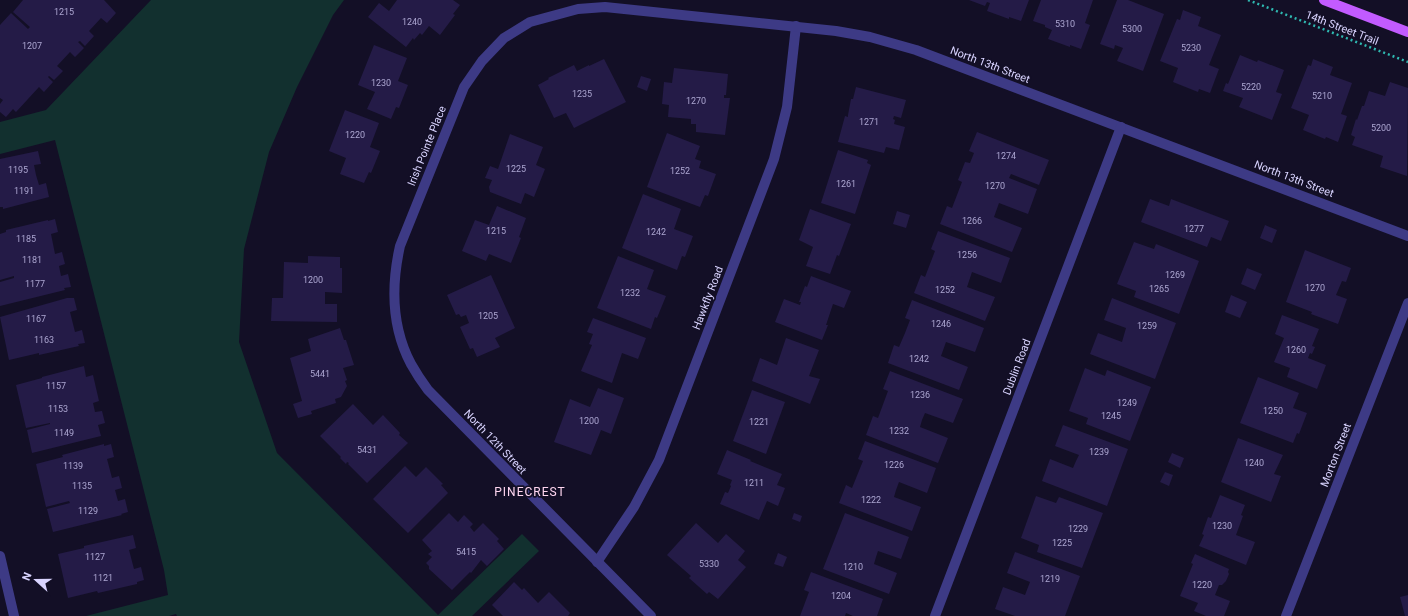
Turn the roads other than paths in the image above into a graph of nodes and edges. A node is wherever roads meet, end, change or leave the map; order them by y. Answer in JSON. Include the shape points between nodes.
{"nodes":[{"id":1,"x":1324,"y":0,"type":"edge"},
{"id":2,"x":545,"y":18,"type":"joint"},
{"id":3,"x":796,"y":26,"type":"junction"},
{"id":4,"x":1408,"y":32,"type":"edge"},
{"id":5,"x":1121,"y":127,"type":"junction"},
{"id":6,"x":1408,"y":236,"type":"edge"},
{"id":7,"x":1408,"y":303,"type":"edge"},
{"id":8,"x":396,"y":320,"type":"joint"},
{"id":9,"x":0,"y":556,"type":"edge"},
{"id":10,"x":597,"y":562,"type":"junction"},
{"id":11,"x":14,"y":616,"type":"edge"},
{"id":12,"x":651,"y":616,"type":"edge"},
{"id":13,"x":935,"y":616,"type":"edge"},
{"id":14,"x":1286,"y":616,"type":"edge"}],
"edges":[{"from":1,"to":4,"type":"main road"},
{"from":2,"to":3,"type":"street","name":"North 13th Street","via":[[578,9],[605,7]]},
{"from":2,"to":8,"type":"street","name":"Irish Pointe Place","via":[[530,22],[504,38],[482,61],[464,87],[400,246],[395,267]]},
{"from":3,"to":5,"type":"street","name":"North 13th Street","via":[[870,37],[916,50]]},
{"from":3,"to":10,"type":"street","name":"Hawkfly Road","via":[[787,107],[774,159],[659,460],[634,507]]},
{"from":5,"to":6,"type":"street","name":"North 13th Street"},
{"from":5,"to":13,"type":"street","name":"Dublin Road"},
{"from":7,"to":14,"type":"street","name":"Morton Street"},
{"from":8,"to":10,"type":"street","name":"North 12th Street","via":[[411,364],[428,390]]},
{"from":9,"to":11,"type":"street"},
{"from":10,"to":12,"type":"street","name":"North 12th Street"}]}
